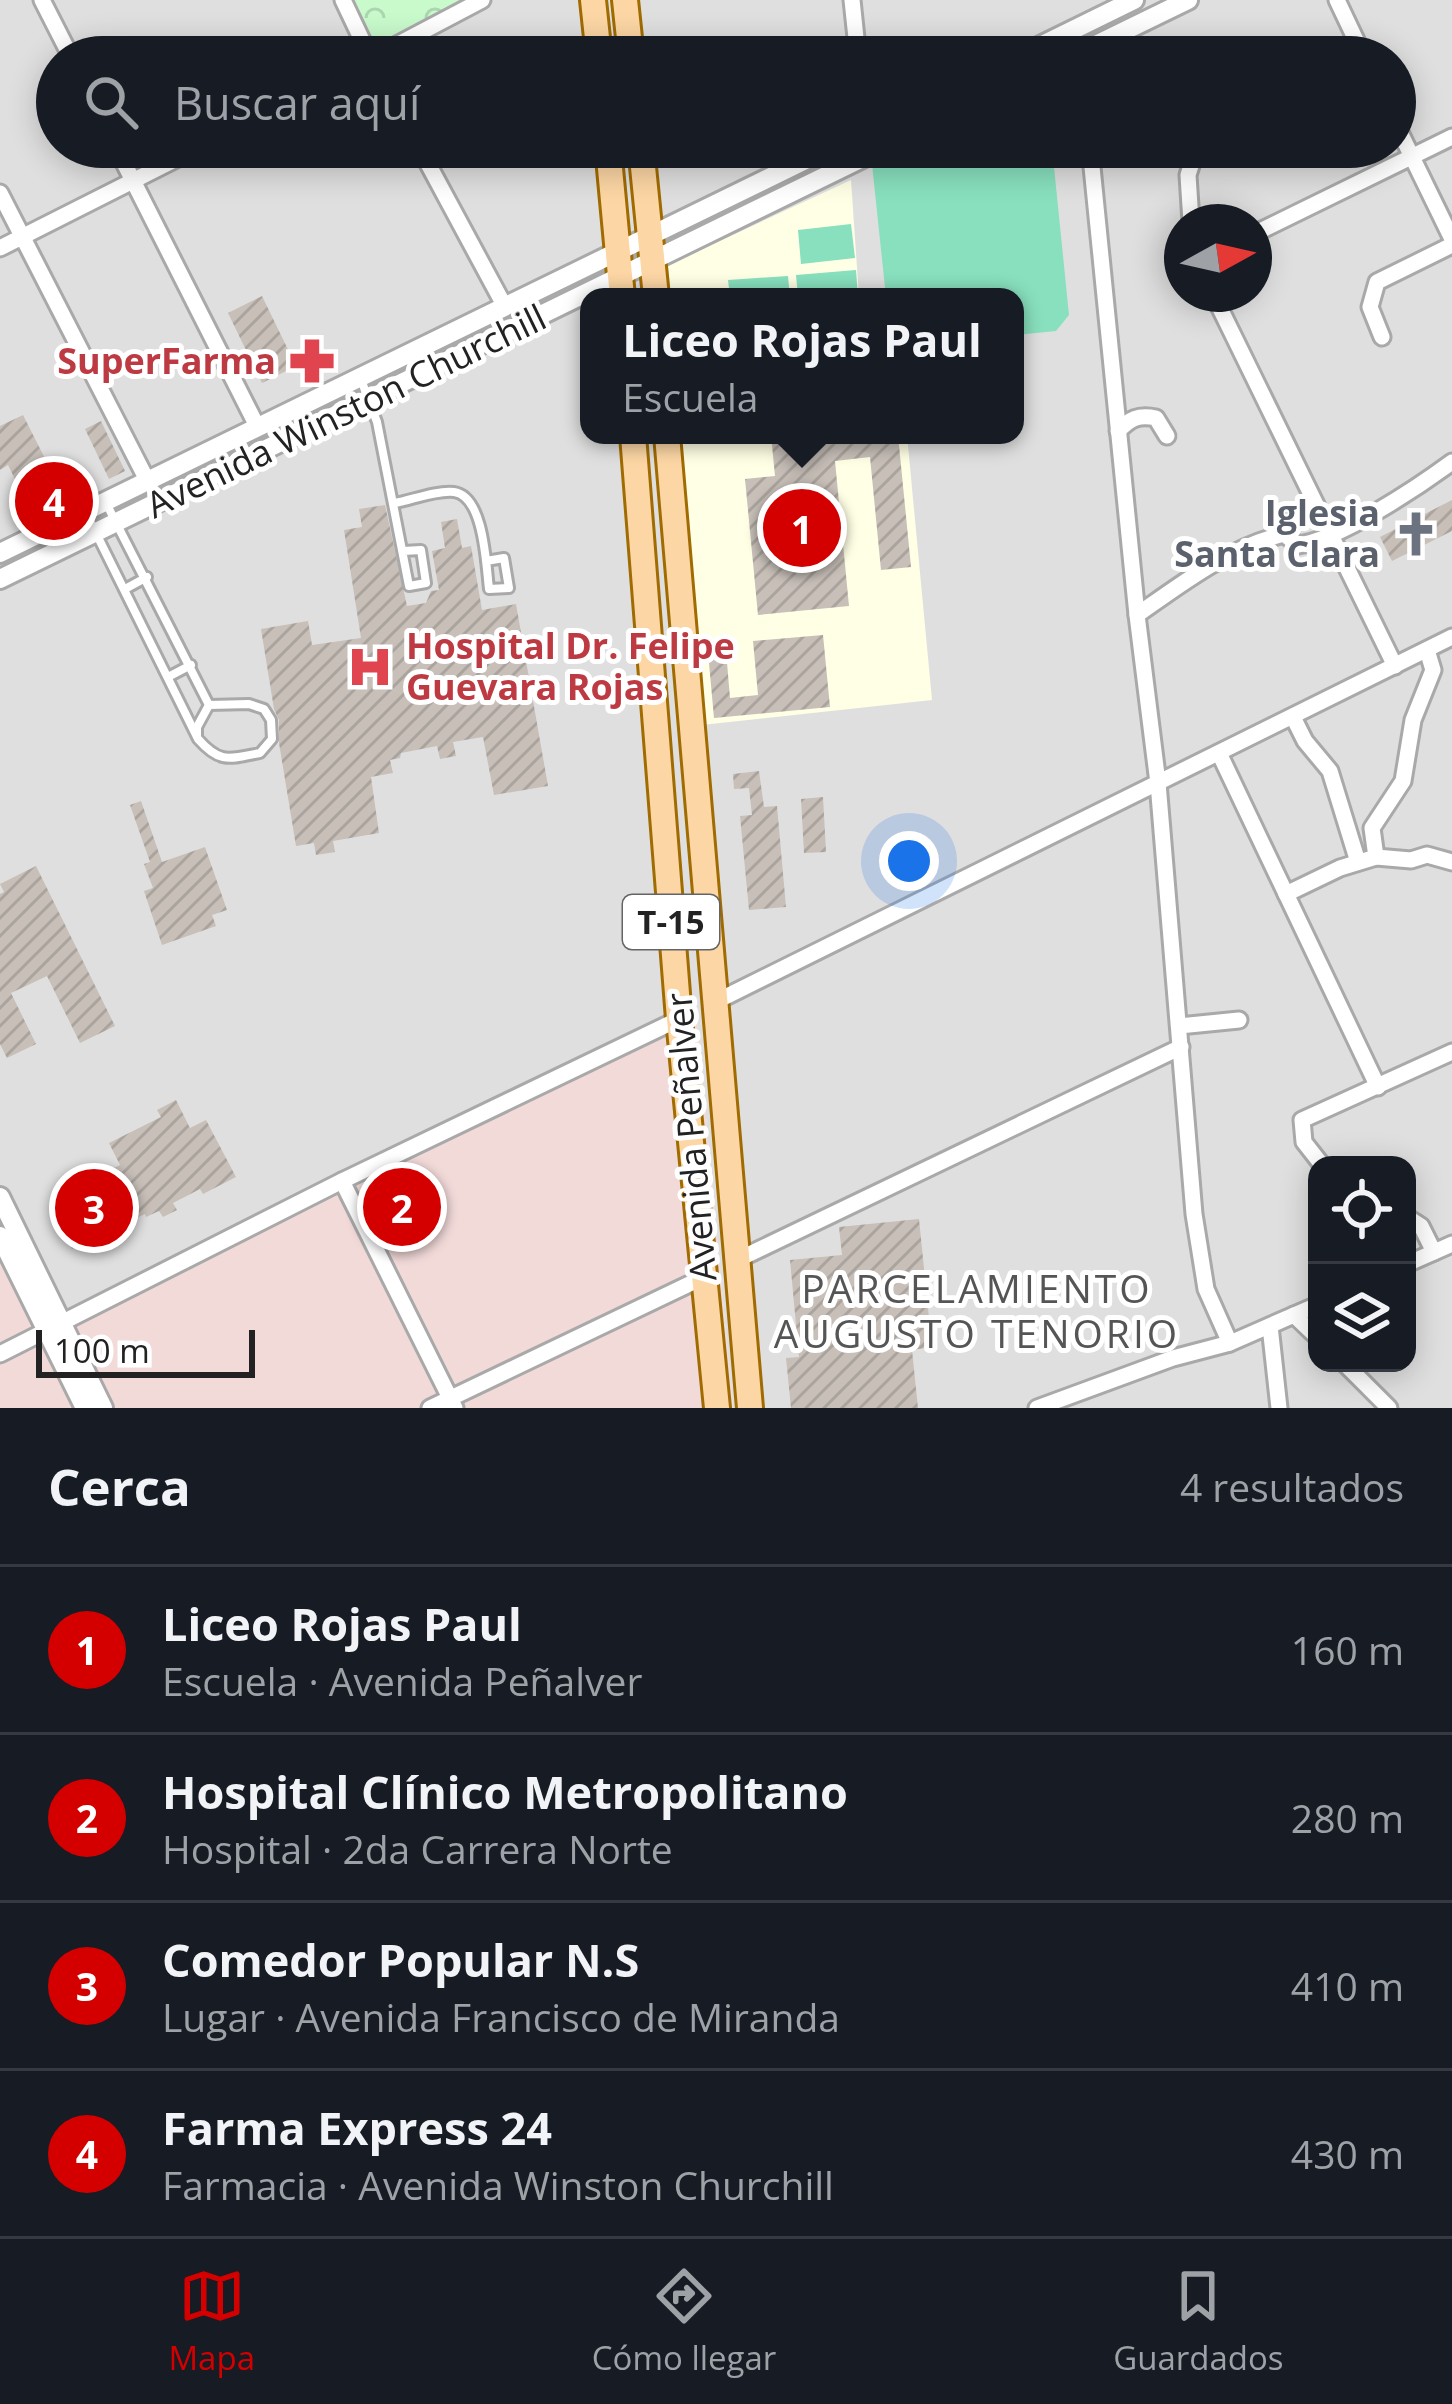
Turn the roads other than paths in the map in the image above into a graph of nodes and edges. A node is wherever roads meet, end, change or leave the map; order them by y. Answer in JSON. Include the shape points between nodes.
{"nodes":[{"id":1,"x":42,"y":0,"type":"edge"},
{"id":2,"x":344,"y":0,"type":"edge"},
{"id":3,"x":482,"y":0,"type":"edge"},
{"id":4,"x":593,"y":0,"type":"edge"},
{"id":5,"x":626,"y":0,"type":"edge"},
{"id":6,"x":852,"y":0,"type":"edge"},
{"id":7,"x":1134,"y":0,"type":"edge"},
{"id":8,"x":1188,"y":0,"type":"edge"},
{"id":9,"x":1337,"y":0,"type":"edge"},
{"id":10,"x":1094,"y":10,"type":"edge"},
{"id":11,"x":60,"y":36,"type":"edge"},
{"id":12,"x":362,"y":36,"type":"edge"},
{"id":13,"x":413,"y":36,"type":"edge"},
{"id":14,"x":597,"y":36,"type":"edge"},
{"id":15,"x":629,"y":36,"type":"edge"},
{"id":16,"x":856,"y":36,"type":"edge"},
{"id":17,"x":1052,"y":36,"type":"edge"},
{"id":18,"x":1116,"y":36,"type":"edge"},
{"id":19,"x":1354,"y":36,"type":"edge"},
{"id":20,"x":1452,"y":137,"type":"edge"},
{"id":21,"x":1416,"y":155,"type":"edge"},
{"id":22,"x":1416,"y":166,"type":"edge"},
{"id":23,"x":126,"y":168,"type":"edge"},
{"id":24,"x":160,"y":168,"type":"edge"},
{"id":25,"x":429,"y":168,"type":"edge"},
{"id":26,"x":610,"y":168,"type":"edge"},
{"id":27,"x":642,"y":168,"type":"edge"},
{"id":28,"x":789,"y":168,"type":"edge"},
{"id":29,"x":843,"y":168,"type":"edge"},
{"id":30,"x":1092,"y":168,"type":"edge"},
{"id":31,"x":1190,"y":168,"type":"edge"},
{"id":32,"x":1389,"y":168,"type":"edge"},
{"id":33,"x":133,"y":182,"type":"junction"},
{"id":34,"x":0,"y":194,"type":"edge"},
{"id":35,"x":1190,"y":204,"type":"edge"},
{"id":36,"x":1272,"y":224,"type":"edge"},
{"id":37,"x":650,"y":236,"type":"junction"},
{"id":38,"x":22,"y":237,"type":"junction"},
{"id":39,"x":1452,"y":242,"type":"edge"},
{"id":40,"x":0,"y":248,"type":"edge"},
{"id":41,"x":618,"y":249,"type":"junction"},
{"id":42,"x":653,"y":262,"type":"junction"},
{"id":43,"x":621,"y":287,"type":"edge"},
{"id":44,"x":655,"y":288,"type":"edge"},
{"id":45,"x":504,"y":305,"type":"junction"},
{"id":46,"x":580,"y":305,"type":"edge"},
{"id":47,"x":1222,"y":312,"type":"edge"},
{"id":48,"x":1382,"y":338,"type":"dead end"},
{"id":49,"x":359,"y":376,"type":"junction"},
{"id":50,"x":370,"y":400,"type":"junction"},
{"id":51,"x":257,"y":426,"type":"junction"},
{"id":52,"x":1118,"y":431,"type":"junction"},
{"id":53,"x":1167,"y":436,"type":"dead end"},
{"id":54,"x":634,"y":444,"type":"edge"},
{"id":55,"x":668,"y":444,"type":"edge"},
{"id":56,"x":1452,"y":462,"type":"edge"},
{"id":57,"x":147,"y":480,"type":"junction"},
{"id":58,"x":105,"y":500,"type":"junction"},
{"id":59,"x":395,"y":503,"type":"junction"},
{"id":60,"x":85,"y":511,"type":"junction"},
{"id":61,"x":118,"y":524,"type":"junction"},
{"id":62,"x":96,"y":534,"type":"junction"},
{"id":63,"x":1330,"y":535,"type":"junction"},
{"id":64,"x":3,"y":545,"type":"edge"},
{"id":65,"x":403,"y":551,"type":"junction"},
{"id":66,"x":486,"y":561,"type":"junction"},
{"id":67,"x":147,"y":577,"type":"junction"},
{"id":68,"x":0,"y":579,"type":"edge"},
{"id":69,"x":125,"y":589,"type":"junction"},
{"id":70,"x":1137,"y":615,"type":"junction"},
{"id":71,"x":1452,"y":638,"type":"edge"},
{"id":72,"x":1427,"y":650,"type":"junction"},
{"id":73,"x":191,"y":665,"type":"junction"},
{"id":74,"x":1395,"y":666,"type":"junction"},
{"id":75,"x":168,"y":677,"type":"junction"},
{"id":76,"x":209,"y":705,"type":"junction"},
{"id":77,"x":1293,"y":717,"type":"junction"},
{"id":78,"x":198,"y":739,"type":"junction"},
{"id":79,"x":1219,"y":753,"type":"junction"},
{"id":80,"x":1158,"y":783,"type":"junction"},
{"id":81,"x":1376,"y":857,"type":"junction"},
{"id":82,"x":1358,"y":862,"type":"junction"},
{"id":83,"x":1452,"y":862,"type":"edge"},
{"id":84,"x":1286,"y":894,"type":"junction"},
{"id":85,"x":713,"y":1004,"type":"junction"},
{"id":86,"x":679,"y":1019,"type":"junction"},
{"id":87,"x":1239,"y":1020,"type":"dead end"},
{"id":88,"x":1179,"y":1026,"type":"junction"},
{"id":89,"x":1181,"y":1047,"type":"junction"},
{"id":90,"x":1452,"y":1052,"type":"edge"},
{"id":91,"x":1378,"y":1088,"type":"junction"},
{"id":92,"x":1315,"y":1156,"type":"edge"},
{"id":93,"x":342,"y":1181,"type":"junction"},
{"id":94,"x":0,"y":1197,"type":"edge"},
{"id":95,"x":1416,"y":1223,"type":"edge"},
{"id":96,"x":0,"y":1236,"type":"edge"},
{"id":97,"x":1452,"y":1244,"type":"edge"},
{"id":98,"x":1434,"y":1252,"type":"junction"},
{"id":99,"x":737,"y":1260,"type":"junction"},
{"id":100,"x":1416,"y":1260,"type":"edge"},
{"id":101,"x":704,"y":1277,"type":"junction"},
{"id":102,"x":1308,"y":1309,"type":"edge"},
{"id":103,"x":1294,"y":1315,"type":"junction"},
{"id":104,"x":1270,"y":1326,"type":"junction"},
{"id":105,"x":55,"y":1328,"type":"junction"},
{"id":106,"x":1308,"y":1328,"type":"edge"},
{"id":107,"x":1230,"y":1343,"type":"junction"},
{"id":108,"x":0,"y":1354,"type":"edge"},
{"id":109,"x":1353,"y":1372,"type":"edge"},
{"id":110,"x":452,"y":1403,"type":"edge"},
{"id":111,"x":1044,"y":1406,"type":"edge"},
{"id":112,"x":85,"y":1408,"type":"edge"},
{"id":113,"x":104,"y":1408,"type":"edge"},
{"id":114,"x":430,"y":1408,"type":"edge"},
{"id":115,"x":717,"y":1408,"type":"edge"},
{"id":116,"x":750,"y":1408,"type":"edge"},
{"id":117,"x":1279,"y":1408,"type":"edge"},
{"id":118,"x":1389,"y":1408,"type":"edge"}],
"edges":[{"from":1,"to":11,"type":"street"},
{"from":2,"to":12,"type":"street"},
{"from":3,"to":13,"type":"street"},
{"from":4,"to":14,"type":"main road"},
{"from":5,"to":15,"type":"main road"},
{"from":6,"to":16,"type":"street"},
{"from":7,"to":10,"type":"street"},
{"from":8,"to":18,"type":"street"},
{"from":9,"to":19,"type":"street"},
{"from":10,"to":17,"type":"street"},
{"from":20,"to":21,"type":"street"},
{"from":22,"to":39,"type":"street"},
{"from":23,"to":33,"type":"street"},
{"from":24,"to":33,"type":"street"},
{"from":25,"to":45,"type":"street"},
{"from":26,"to":41,"type":"main road"},
{"from":27,"to":37,"type":"main road"},
{"from":28,"to":37,"type":"street","name":"Avenida Winston Churchill"},
{"from":29,"to":42,"type":"street","name":"Avenida Winston Churchill"},
{"from":30,"to":52,"type":"street"},
{"from":31,"to":35,"type":"street"},
{"from":32,"to":36,"type":"street"},
{"from":33,"to":38,"type":"street"},
{"from":33,"to":51,"type":"street"},
{"from":34,"to":38,"type":"street"},
{"from":37,"to":41,"type":"street","name":"Avenida Winston Churchill"},
{"from":37,"to":42,"type":"main road"},
{"from":38,"to":40,"type":"street"},
{"from":38,"to":57,"type":"street"},
{"from":39,"to":48,"type":"street","via":[[1377,281],[1370,307]]},
{"from":41,"to":43,"type":"main road"},
{"from":41,"to":45,"type":"street","name":"Avenida Winston Churchill"},
{"from":42,"to":43,"type":"street","name":"Avenida Winston Churchill"},
{"from":42,"to":44,"type":"main road"},
{"from":45,"to":49,"type":"street","name":"Avenida Winston Churchill"},
{"from":46,"to":50,"type":"street","name":"Avenida Winston Churchill"},
{"from":47,"to":63,"type":"street"},
{"from":49,"to":50,"type":"lane"},
{"from":49,"to":51,"type":"street","name":"Avenida Winston Churchill"},
{"from":50,"to":59,"type":"lane"},
{"from":50,"to":61,"type":"street","name":"Avenida Winston Churchill"},
{"from":51,"to":57,"type":"street","name":"Avenida Winston Churchill"},
{"from":52,"to":53,"type":"street","via":[[1144,415]]},
{"from":52,"to":70,"type":"street"},
{"from":54,"to":86,"type":"main road","name":"Avenida Peñalver","number":"T-15"},
{"from":55,"to":85,"type":"main road","name":"Avenida Peñalver","number":"T-15"},
{"from":56,"to":63,"type":"street"},
{"from":57,"to":58,"type":"street","name":"Avenida Winston Churchill"},
{"from":58,"to":60,"type":"street","name":"Avenida Winston Churchill"},
{"from":58,"to":61,"type":"lane"},
{"from":59,"to":65,"type":"lane"},
{"from":59,"to":66,"type":"lane","via":[[448,492],[470,500]]},
{"from":60,"to":62,"type":"lane"},
{"from":60,"to":64,"type":"street","name":"Avenida Winston Churchill"},
{"from":61,"to":62,"type":"street","name":"Avenida Winston Churchill"},
{"from":61,"to":67,"type":"lane"},
{"from":62,"to":68,"type":"street","name":"Avenida Winston Churchill"},
{"from":62,"to":69,"type":"lane"},
{"from":63,"to":70,"type":"street","via":[[1298,544],[1284,534],[1240,548]]},
{"from":63,"to":74,"type":"street"},
{"from":65,"to":65,"type":"lane","via":[[409,586],[426,584],[422,550]]},
{"from":66,"to":66,"type":"lane","via":[[489,589],[508,588],[504,558]]},
{"from":67,"to":69,"type":"lane"},
{"from":67,"to":73,"type":"lane"},
{"from":69,"to":75,"type":"lane"},
{"from":70,"to":80,"type":"street"},
{"from":71,"to":72,"type":"street"},
{"from":72,"to":74,"type":"street"},
{"from":72,"to":81,"type":"street","via":[[1433,670],[1402,781],[1372,828]]},
{"from":73,"to":75,"type":"lane"},
{"from":73,"to":76,"type":"lane"},
{"from":74,"to":77,"type":"street"},
{"from":75,"to":78,"type":"lane"},
{"from":76,"to":78,"type":"lane"},
{"from":76,"to":78,"type":"lane","via":[[264,709],[272,739],[260,753],[222,758]]},
{"from":77,"to":79,"type":"street"},
{"from":77,"to":82,"type":"street","via":[[1330,771]]},
{"from":79,"to":80,"type":"street"},
{"from":79,"to":84,"type":"street"},
{"from":80,"to":85,"type":"street"},
{"from":80,"to":88,"type":"street"},
{"from":81,"to":82,"type":"street"},
{"from":81,"to":83,"type":"street"},
{"from":82,"to":84,"type":"street"},
{"from":84,"to":91,"type":"street"},
{"from":85,"to":99,"type":"main road","name":"Avenida Peñalver","number":"T-15"},
{"from":86,"to":93,"type":"street"},
{"from":86,"to":101,"type":"main road","name":"Avenida Peñalver","number":"T-15"},
{"from":87,"to":88,"type":"street"},
{"from":88,"to":89,"type":"street"},
{"from":89,"to":99,"type":"street"},
{"from":89,"to":107,"type":"street","via":[[1200,1261]]},
{"from":90,"to":91,"type":"street"},
{"from":91,"to":92,"type":"street","via":[[1302,1120]]},
{"from":93,"to":105,"type":"street"},
{"from":93,"to":110,"type":"street"},
{"from":94,"to":105,"type":"street"},
{"from":95,"to":98,"type":"street"},
{"from":96,"to":105,"type":"street"},
{"from":97,"to":98,"type":"street"},
{"from":98,"to":100,"type":"street"},
{"from":99,"to":116,"type":"main road","name":"Avenida Peñalver","number":"T-15"},
{"from":101,"to":110,"type":"street"},
{"from":101,"to":115,"type":"main road","name":"Avenida Peñalver","number":"T-15"},
{"from":102,"to":103,"type":"street"},
{"from":103,"to":104,"type":"street"},
{"from":103,"to":106,"type":"street"},
{"from":104,"to":107,"type":"street"},
{"from":104,"to":117,"type":"street"},
{"from":105,"to":108,"type":"street"},
{"from":105,"to":112,"type":"street"},
{"from":105,"to":113,"type":"street"},
{"from":107,"to":111,"type":"street"},
{"from":109,"to":118,"type":"street"},
{"from":110,"to":114,"type":"street"}]}
